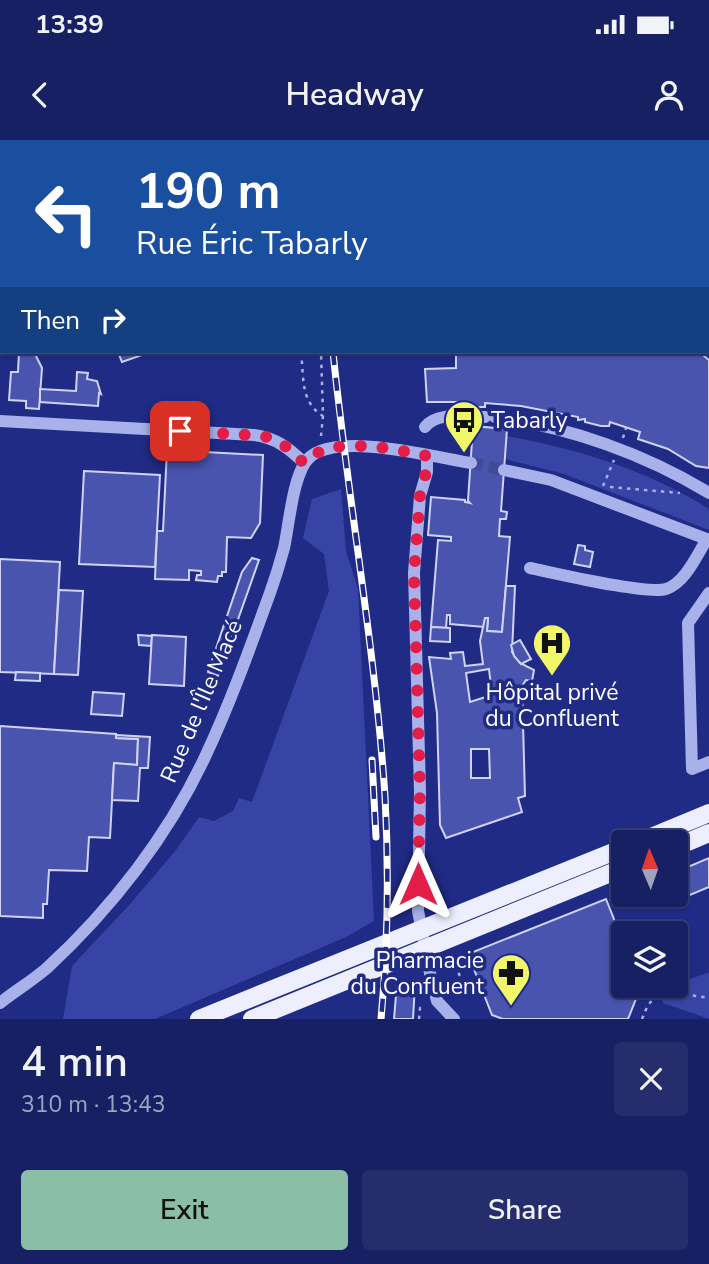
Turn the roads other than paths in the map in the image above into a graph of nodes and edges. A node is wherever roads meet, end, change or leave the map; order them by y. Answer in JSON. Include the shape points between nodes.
{"nodes":[{"id":1,"x":0,"y":421,"type":"edge"},
{"id":2,"x":425,"y":427,"type":"dead end"},
{"id":3,"x":427,"y":456,"type":"junction"},
{"id":4,"x":304,"y":463,"type":"junction"},
{"id":5,"x":471,"y":464,"type":"tunnel mouth"},
{"id":6,"x":504,"y":470,"type":"tunnel mouth"},
{"id":7,"x":704,"y":489,"type":"edge"},
{"id":8,"x":708,"y":539,"type":"edge"},
{"id":9,"x":530,"y":568,"type":"dead end"},
{"id":10,"x":709,"y":593,"type":"edge"},
{"id":11,"x":709,"y":762,"type":"edge"},
{"id":12,"x":709,"y":813,"type":"edge"},
{"id":13,"x":668,"y":830,"type":"edge"},
{"id":14,"x":709,"y":833,"type":"edge"},
{"id":15,"x":688,"y":842,"type":"edge"},
{"id":16,"x":611,"y":854,"type":"edge"},
{"id":17,"x":611,"y":873,"type":"edge"},
{"id":18,"x":450,"y":936,"type":"junction"},
{"id":19,"x":0,"y":1003,"type":"edge"},
{"id":20,"x":199,"y":1019,"type":"edge"},
{"id":21,"x":252,"y":1019,"type":"edge"},
{"id":22,"x":454,"y":1019,"type":"edge"}],
"edges":[{"from":1,"to":4,"type":"street","via":[[254,435],[283,444]]},
{"from":2,"to":7,"type":"street","via":[[441,416],[530,422],[632,454]]},
{"from":3,"to":4,"type":"street","via":[[366,447],[328,448]]},
{"from":3,"to":5,"type":"street"},
{"from":3,"to":22,"type":"street","via":[[414,573],[418,911],[430,978],[438,1001]]},
{"from":4,"to":19,"type":"street","name":"Rue de l'Île Macé","via":[[270,592],[205,758],[185,795],[145,859],[98,917],[45,969]]},
{"from":6,"to":8,"type":"street","via":[[551,480]]},
{"from":8,"to":9,"type":"street","via":[[680,581],[665,590]]},
{"from":10,"to":11,"type":"street","via":[[688,622],[692,769]]},
{"from":12,"to":13,"type":"main road"},
{"from":14,"to":15,"type":"main road"},
{"from":16,"to":18,"type":"main road"},
{"from":17,"to":18,"type":"main road"},
{"from":18,"to":20,"type":"main road","via":[[293,981]]},
{"from":18,"to":21,"type":"main road"}]}
